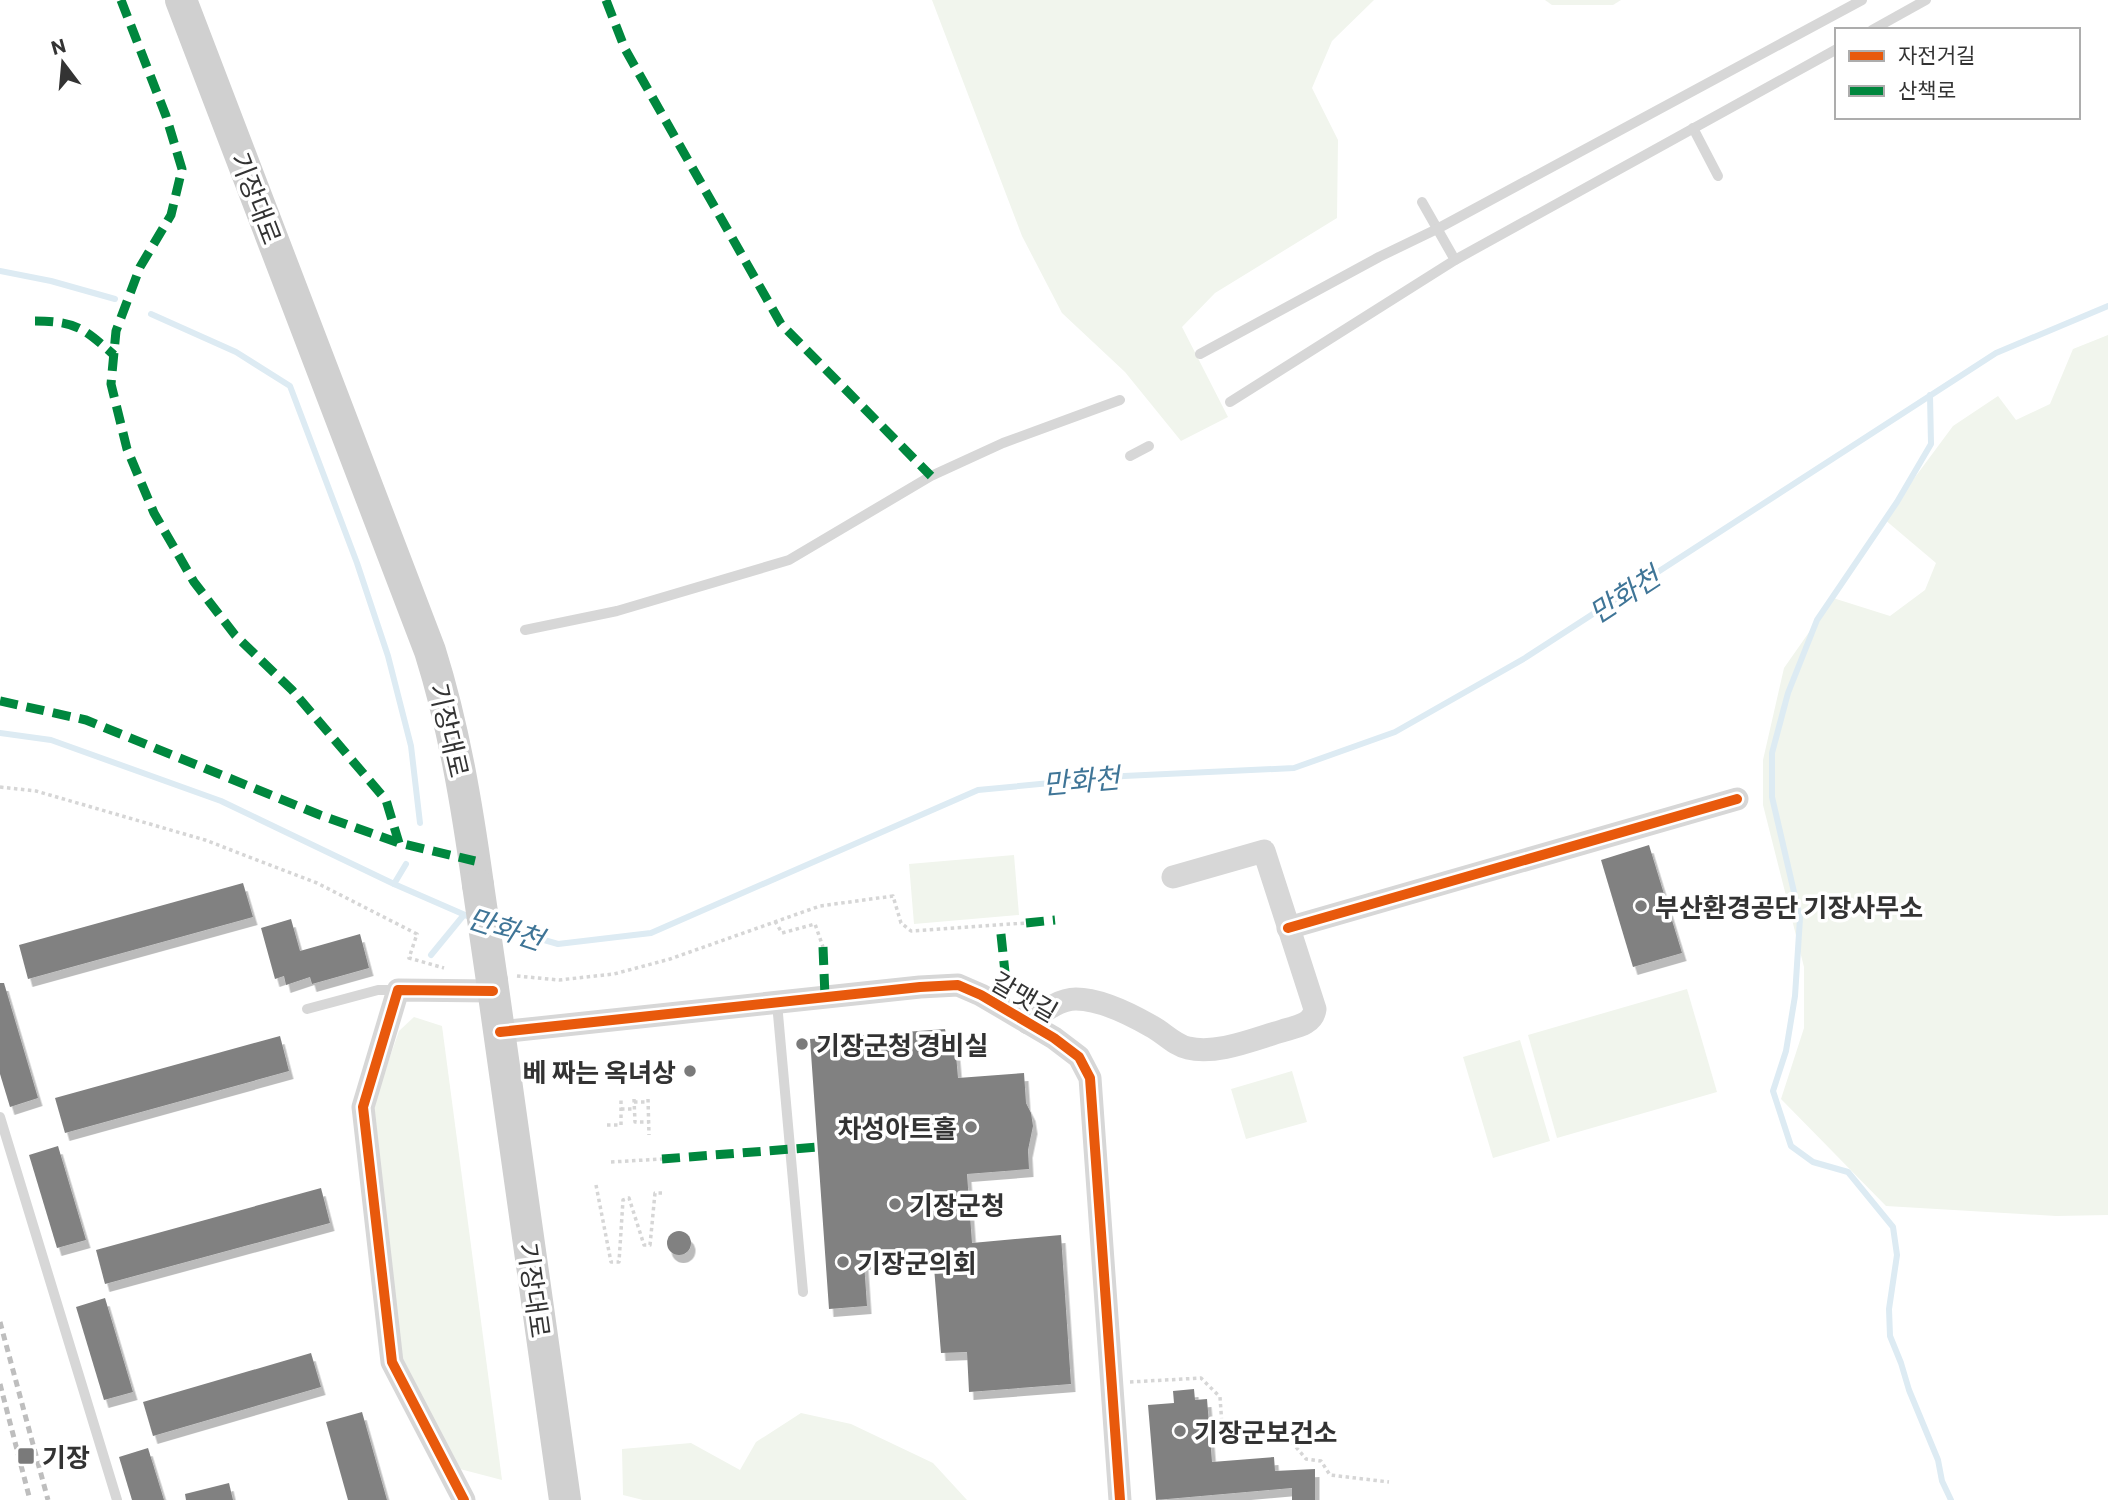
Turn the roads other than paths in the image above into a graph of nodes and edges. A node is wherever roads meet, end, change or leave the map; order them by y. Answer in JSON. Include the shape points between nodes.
{"nodes":[{"id":1,"x":181,"y":0,"type":"edge"},
{"id":2,"x":1862,"y":0,"type":"edge"},
{"id":3,"x":1926,"y":0,"type":"edge"},
{"id":4,"x":1876,"y":28,"type":"edge"},
{"id":5,"x":1835,"y":50,"type":"edge"},
{"id":6,"x":1693,"y":128,"type":"junction"},
{"id":7,"x":1718,"y":176,"type":"dead end"},
{"id":8,"x":1422,"y":202,"type":"dead end"},
{"id":9,"x":1437,"y":229,"type":"junction"},
{"id":10,"x":1455,"y":260,"type":"junction"},
{"id":11,"x":1200,"y":354,"type":"dead end"},
{"id":12,"x":1120,"y":400,"type":"dead end"},
{"id":13,"x":1230,"y":402,"type":"dead end"},
{"id":14,"x":1149,"y":446,"type":"dead end"},
{"id":15,"x":1130,"y":456,"type":"dead end"},
{"id":16,"x":525,"y":631,"type":"dead end"},
{"id":17,"x":1738,"y":799,"type":"dead end"},
{"id":18,"x":1173,"y":877,"type":"dead end"},
{"id":19,"x":1288,"y":928,"type":"junction"},
{"id":20,"x":497,"y":982,"type":"junction"},
{"id":21,"x":398,"y":990,"type":"junction"},
{"id":22,"x":777,"y":1003,"type":"junction"},
{"id":23,"x":307,"y":1009,"type":"dead end"},
{"id":24,"x":1028,"y":1023,"type":"junction"},
{"id":25,"x":500,"y":1032,"type":"junction"},
{"id":26,"x":0,"y":1117,"type":"edge"},
{"id":27,"x":803,"y":1293,"type":"dead end"},
{"id":28,"x":117,"y":1500,"type":"edge"},
{"id":29,"x":464,"y":1500,"type":"edge"},
{"id":30,"x":565,"y":1500,"type":"edge"},
{"id":31,"x":1120,"y":1500,"type":"edge"}],
"edges":[{"from":1,"to":20,"type":"main road","name":"기장대로","bridge":true,"via":[[430,651],[461,776]]},
{"from":2,"to":9,"type":"lane"},
{"from":3,"to":4,"type":"lane"},
{"from":5,"to":6,"type":"lane"},
{"from":6,"to":7,"type":"lane"},
{"from":6,"to":10,"type":"lane"},
{"from":8,"to":9,"type":"lane"},
{"from":9,"to":10,"type":"lane"},
{"from":9,"to":11,"type":"lane"},
{"from":10,"to":13,"type":"lane"},
{"from":12,"to":16,"type":"lane","via":[[1003,443],[931,476],[789,560],[617,611]]},
{"from":14,"to":15,"type":"lane"},
{"from":17,"to":19,"type":"street"},
{"from":18,"to":19,"type":"street","via":[[1264,851]]},
{"from":19,"to":24,"type":"street","via":[[1315,1009],[1302,1025],[1222,1047],[1197,1049],[1090,1001],[1066,1000]]},
{"from":20,"to":21,"type":"street"},
{"from":20,"to":25,"type":"main road","name":"기장대로"},
{"from":21,"to":23,"type":"lane","via":[[378,990]]},
{"from":21,"to":29,"type":"street","via":[[363,1107],[392,1362]]},
{"from":22,"to":24,"type":"street","name":"갈맷길","via":[[958,985]]},
{"from":22,"to":25,"type":"street","name":"갈맷길"},
{"from":22,"to":27,"type":"lane"},
{"from":24,"to":31,"type":"street","name":"갈맷길","via":[[1079,1057],[1090,1078]]},
{"from":25,"to":30,"type":"main road","name":"기장대로"},
{"from":26,"to":28,"type":"lane"}]}
